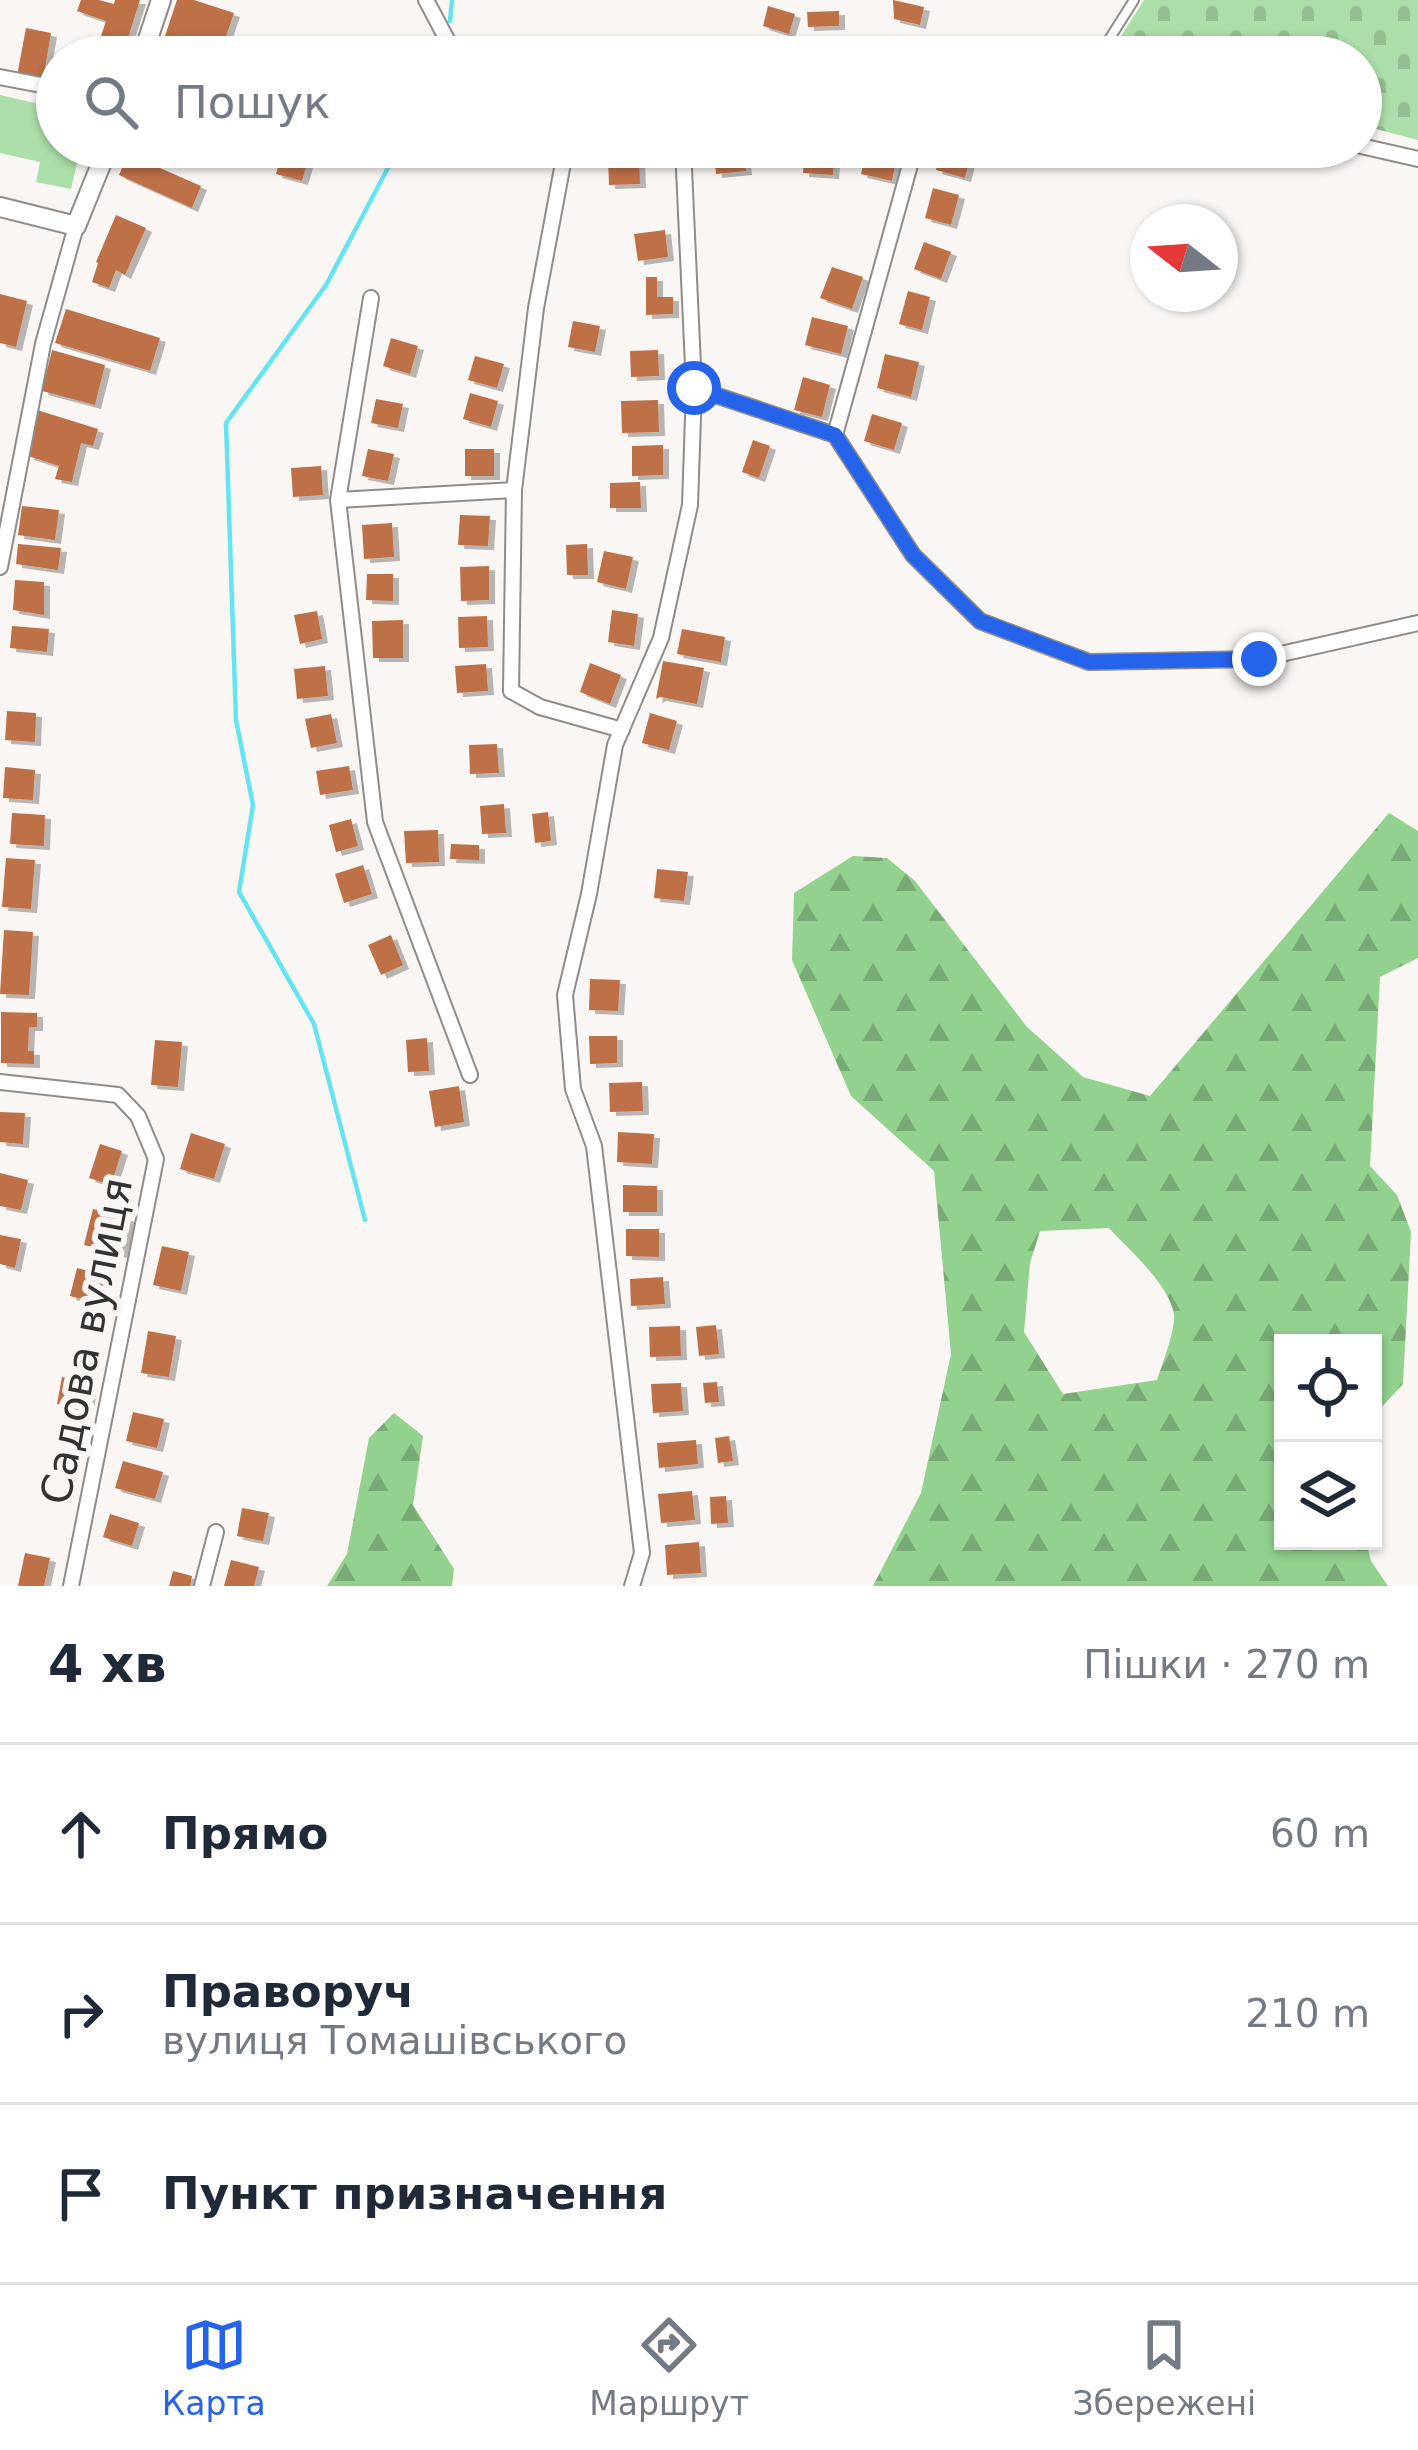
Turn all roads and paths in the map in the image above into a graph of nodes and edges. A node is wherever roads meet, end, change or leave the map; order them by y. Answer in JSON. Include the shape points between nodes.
{"nodes":[{"id":1,"x":161,"y":0,"type":"edge"},
{"id":2,"x":426,"y":0,"type":"edge"},
{"id":3,"x":1134,"y":0,"type":"edge"},
{"id":4,"x":149,"y":36,"type":"edge"},
{"id":5,"x":445,"y":36,"type":"edge"},
{"id":6,"x":1111,"y":36,"type":"edge"},
{"id":7,"x":0,"y":76,"type":"edge"},
{"id":8,"x":36,"y":84,"type":"edge"},
{"id":9,"x":1382,"y":151,"type":"edge"},
{"id":10,"x":1418,"y":159,"type":"edge"},
{"id":11,"x":99,"y":168,"type":"edge"},
{"id":12,"x":562,"y":168,"type":"edge"},
{"id":13,"x":684,"y":168,"type":"edge"},
{"id":14,"x":909,"y":168,"type":"edge"},
{"id":15,"x":0,"y":207,"type":"edge"},
{"id":16,"x":76,"y":226,"type":"junction"},
{"id":17,"x":371,"y":298,"type":"dead end"},
{"id":18,"x":694,"y":388,"type":"junction"},
{"id":19,"x":835,"y":435,"type":"junction"},
{"id":20,"x":514,"y":490,"type":"junction"},
{"id":21,"x":338,"y":500,"type":"junction"},
{"id":22,"x":0,"y":562,"type":"edge"},
{"id":23,"x":1418,"y":623,"type":"edge"},
{"id":24,"x":622,"y":730,"type":"junction"},
{"id":25,"x":470,"y":1076,"type":"dead end"},
{"id":26,"x":0,"y":1082,"type":"edge"},
{"id":27,"x":216,"y":1532,"type":"dead end"},
{"id":28,"x":71,"y":1586,"type":"edge"},
{"id":29,"x":202,"y":1586,"type":"edge"},
{"id":30,"x":632,"y":1586,"type":"edge"}],
"edges":[{"from":1,"to":4,"type":"street"},
{"from":2,"to":5,"type":"street"},
{"from":3,"to":6,"type":"lane"},
{"from":7,"to":8,"type":"street"},
{"from":9,"to":10,"type":"street"},
{"from":11,"to":16,"type":"street"},
{"from":12,"to":20,"type":"street"},
{"from":13,"to":18,"type":"street"},
{"from":14,"to":19,"type":"street"},
{"from":15,"to":16,"type":"street"},
{"from":16,"to":22,"type":"street","via":[[43,344]]},
{"from":17,"to":21,"type":"street"},
{"from":18,"to":19,"type":"street"},
{"from":18,"to":24,"type":"street","via":[[690,505],[661,638]]},
{"from":19,"to":23,"type":"street","via":[[913,555],[980,621],[1089,662],[1259,659]]},
{"from":20,"to":21,"type":"street"},
{"from":20,"to":24,"type":"street","via":[[511,691]]},
{"from":21,"to":25,"type":"street","via":[[375,822]]},
{"from":24,"to":30,"type":"street","via":[[565,995],[572,1089],[594,1146],[642,1553]]},
{"from":26,"to":28,"type":"street","name":"Садова вулиця","via":[[118,1095],[138,1116],[156,1159]]},
{"from":27,"to":29,"type":"street"}]}
